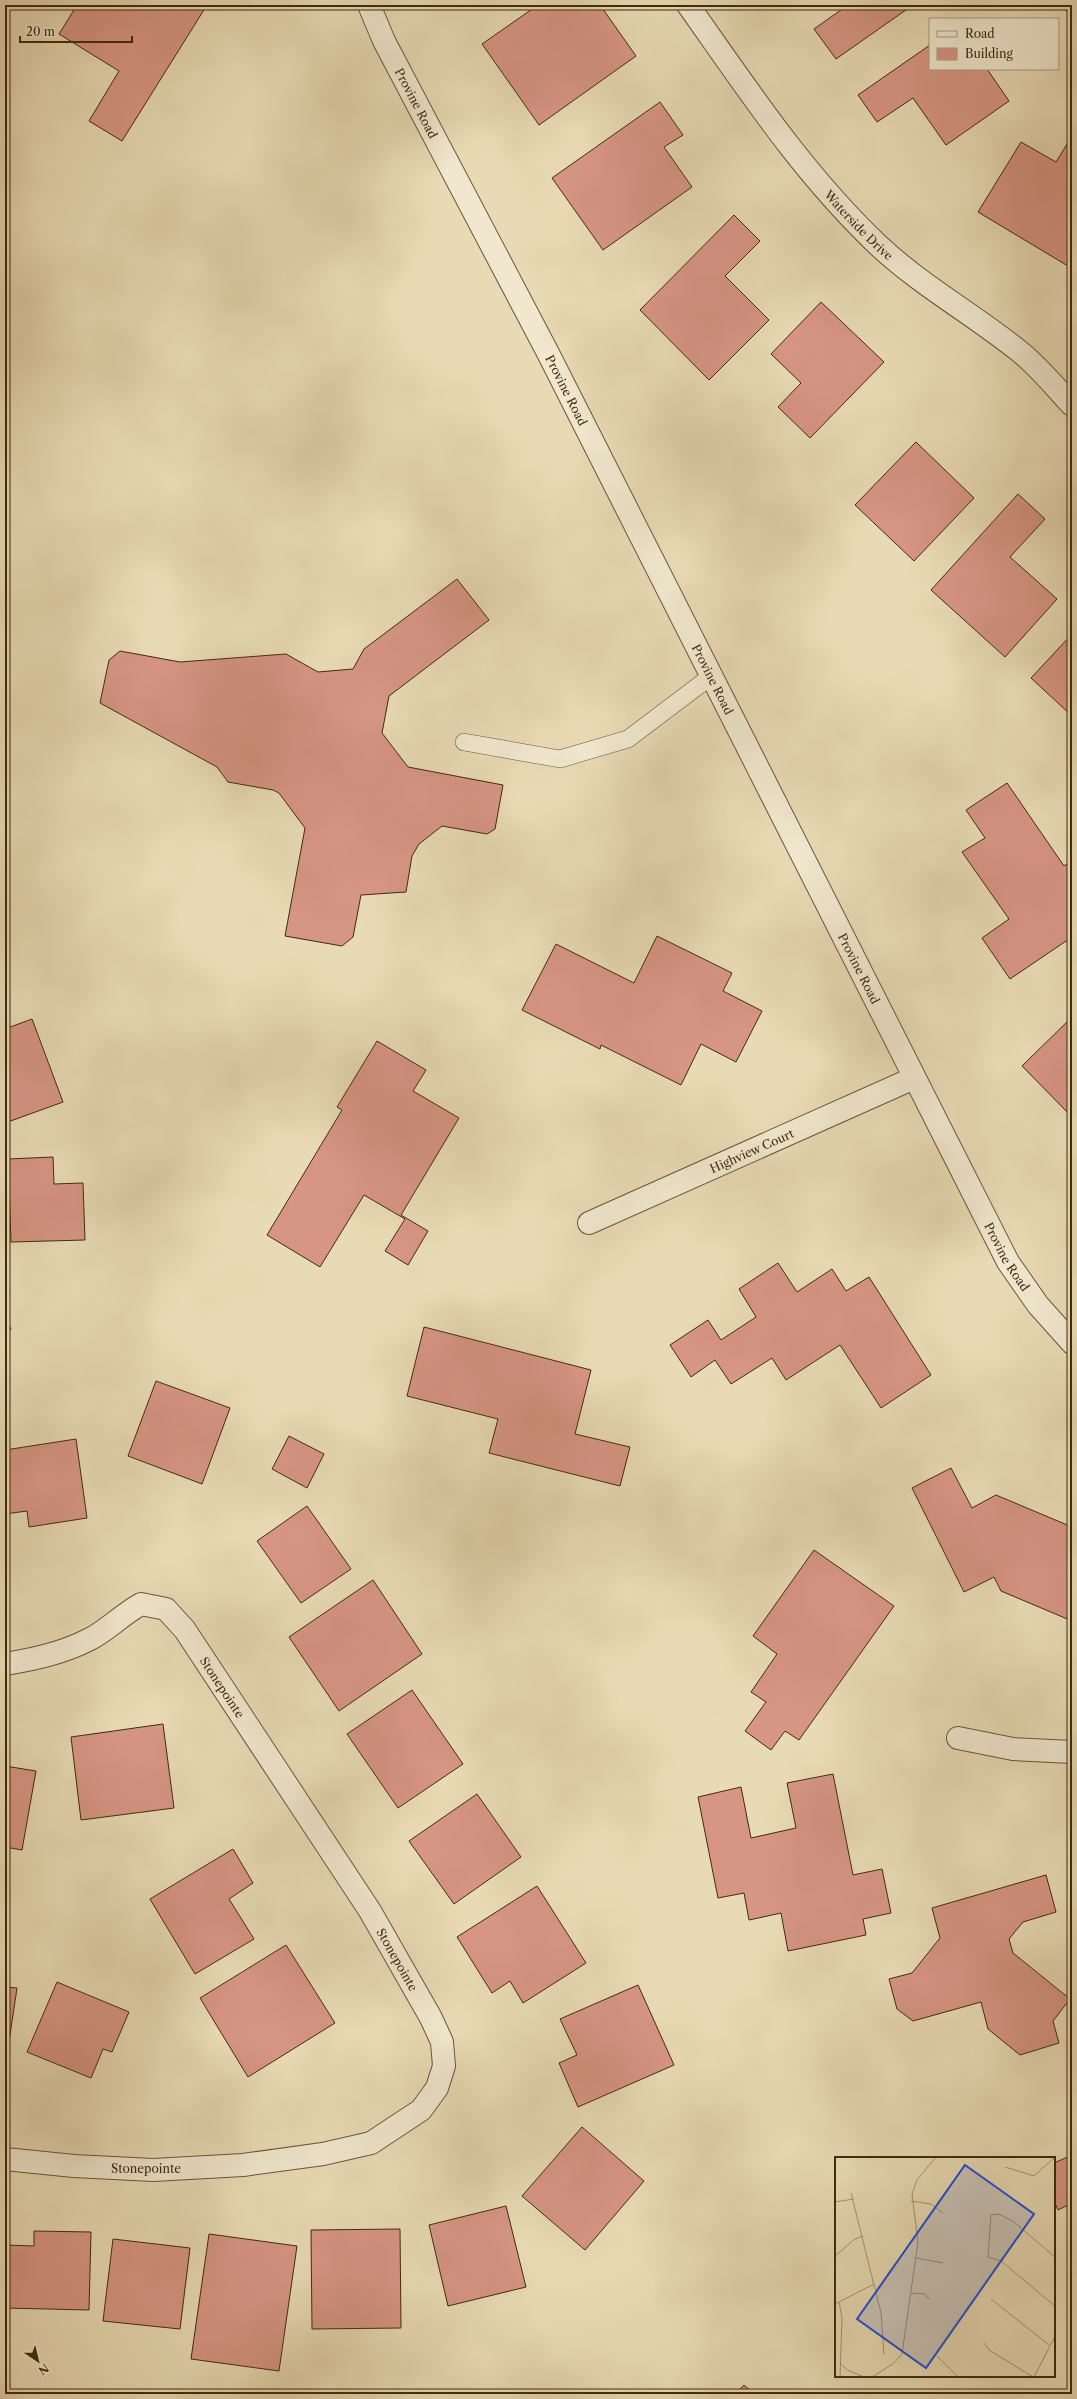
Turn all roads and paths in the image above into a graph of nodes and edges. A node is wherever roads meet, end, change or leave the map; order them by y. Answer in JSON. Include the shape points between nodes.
{"nodes":[{"id":1,"x":369,"y":5,"type":"edge"},
{"id":2,"x":688,"y":5,"type":"edge"},
{"id":3,"x":1072,"y":404,"type":"edge"},
{"id":4,"x":710,"y":676,"type":"junction"},
{"id":5,"x":464,"y":742,"type":"dead end"},
{"id":6,"x":914,"y":1078,"type":"junction"},
{"id":7,"x":589,"y":1223,"type":"dead end"},
{"id":8,"x":1072,"y":1343,"type":"edge"},
{"id":9,"x":5,"y":1664,"type":"edge"},
{"id":10,"x":958,"y":1738,"type":"dead end"},
{"id":11,"x":1072,"y":1752,"type":"edge"},
{"id":12,"x":5,"y":2159,"type":"edge"}],
"edges":[{"from":1,"to":4,"type":"street","name":"Provine Road","via":[[384,41],[551,360]]},
{"from":2,"to":3,"type":"street","name":"Waterside Drive","via":[[784,141],[836,202],[880,246],[926,285],[1021,352]]},
{"from":4,"to":5,"type":"lane","via":[[628,739],[560,758]]},
{"from":4,"to":6,"type":"street","name":"Provine Road"},
{"from":6,"to":7,"type":"street","name":"Highview Court"},
{"from":6,"to":8,"type":"street","name":"Provine Road","via":[[1008,1262],[1038,1305]]},
{"from":9,"to":12,"type":"street","name":"Stonepointe","via":[[52,1655],[91,1638],[141,1604],[166,1609],[184,1630],[370,1911],[431,2018],[442,2042],[444,2066],[437,2088],[421,2110],[371,2143],[323,2154],[243,2165],[153,2170]]},
{"from":10,"to":11,"type":"street","via":[[1013,1749]]}]}
